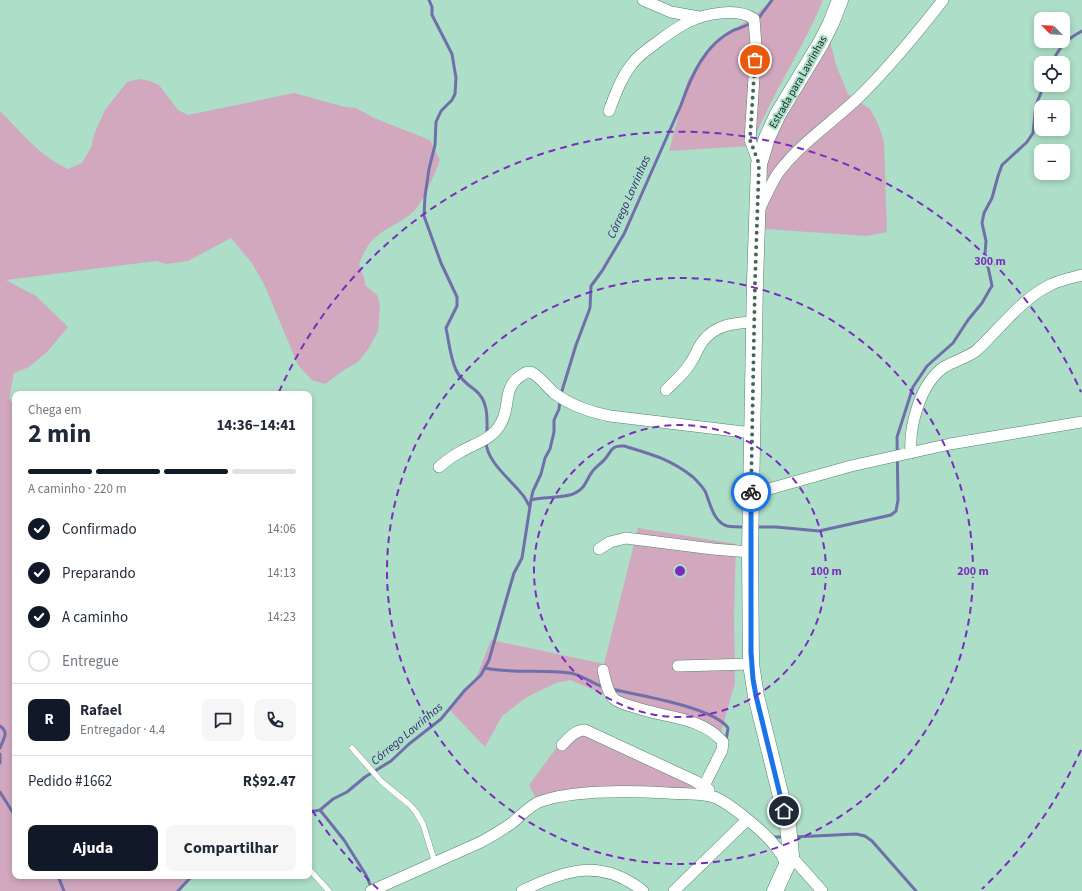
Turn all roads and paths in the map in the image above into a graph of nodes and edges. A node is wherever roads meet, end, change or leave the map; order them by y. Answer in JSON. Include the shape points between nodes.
{"nodes":[{"id":1,"x":644,"y":0,"type":"edge"},
{"id":2,"x":840,"y":0,"type":"edge"},
{"id":3,"x":943,"y":0,"type":"edge"},
{"id":4,"x":699,"y":18,"type":"junction"},
{"id":5,"x":609,"y":111,"type":"dead end"},
{"id":6,"x":759,"y":164,"type":"junction"},
{"id":7,"x":757,"y":216,"type":"junction"},
{"id":8,"x":1082,"y":275,"type":"edge"},
{"id":9,"x":754,"y":322,"type":"junction"},
{"id":10,"x":666,"y":390,"type":"dead end"},
{"id":11,"x":1082,"y":422,"type":"edge"},
{"id":12,"x":752,"y":433,"type":"junction"},
{"id":13,"x":911,"y":453,"type":"junction"},
{"id":14,"x":439,"y":467,"type":"dead end"},
{"id":15,"x":751,"y":494,"type":"junction"},
{"id":16,"x":599,"y":549,"type":"dead end"},
{"id":17,"x":750,"y":552,"type":"junction"},
{"id":18,"x":752,"y":664,"type":"junction"},
{"id":19,"x":678,"y":666,"type":"dead end"},
{"id":20,"x":603,"y":670,"type":"dead end"},
{"id":21,"x":562,"y":745,"type":"dead end"},
{"id":22,"x":352,"y":748,"type":"dead end"},
{"id":23,"x":704,"y":786,"type":"junction"},
{"id":24,"x":713,"y":797,"type":"junction"},
{"id":25,"x":748,"y":820,"type":"junction"},
{"id":26,"x":789,"y":861,"type":"junction"},
{"id":27,"x":435,"y":863,"type":"junction"},
{"id":28,"x":312,"y":872,"type":"edge"},
{"id":29,"x":328,"y":891,"type":"edge"},
{"id":30,"x":371,"y":891,"type":"edge"},
{"id":31,"x":522,"y":891,"type":"edge"},
{"id":32,"x":644,"y":891,"type":"edge"},
{"id":33,"x":674,"y":891,"type":"edge"},
{"id":34,"x":775,"y":891,"type":"edge"},
{"id":35,"x":822,"y":891,"type":"edge"}],
"edges":[{"from":1,"to":4,"type":"street","via":[[671,12]]},
{"from":2,"to":6,"type":"street","name":"Estrada para Lavrinhas","via":[[821,43],[778,114]]},
{"from":3,"to":7,"type":"street","via":[[887,68],[778,173]]},
{"from":4,"to":5,"type":"street","via":[[676,29],[646,50],[633,63],[623,78]]},
{"from":4,"to":6,"type":"street","via":[[732,12],[742,13],[754,19],[756,46],[750,140]]},
{"from":6,"to":7,"type":"street","name":"Estrada para Lavrinhas"},
{"from":7,"to":9,"type":"street","name":"Estrada para Lavrinhas"},
{"from":8,"to":13,"type":"street","via":[[1050,285],[1036,294],[976,351],[934,375],[915,416],[911,433]]},
{"from":9,"to":10,"type":"street","via":[[728,325],[709,334],[686,370]]},
{"from":9,"to":12,"type":"street","name":"Estrada para Lavrinhas"},
{"from":11,"to":13,"type":"street","via":[[967,440]]},
{"from":12,"to":14,"type":"street","via":[[594,413],[554,393],[533,373],[527,372],[509,389],[502,422],[494,433]]},
{"from":12,"to":15,"type":"street","name":"Estrada para Lavrinhas"},
{"from":13,"to":15,"type":"street","via":[[851,466]]},
{"from":15,"to":17,"type":"street","name":"Estrada para Lavrinhas"},
{"from":16,"to":17,"type":"street","via":[[610,542],[626,538]]},
{"from":17,"to":18,"type":"street","name":"Estrada para Lavrinhas"},
{"from":18,"to":19,"type":"street"},
{"from":18,"to":26,"type":"street","name":"Estrada para Lavrinhas","via":[[756,696],[788,825]]},
{"from":20,"to":23,"type":"street","via":[[615,700],[646,711],[692,721],[721,739],[722,750]]},
{"from":21,"to":23,"type":"street","via":[[573,735],[584,730]]},
{"from":22,"to":27,"type":"lane","via":[[381,781],[416,812],[423,824]]},
{"from":23,"to":24,"type":"street"},
{"from":24,"to":25,"type":"street"},
{"from":24,"to":27,"type":"street","via":[[625,792],[551,798],[537,803],[498,833]]},
{"from":25,"to":26,"type":"street"},
{"from":25,"to":33,"type":"street"},
{"from":26,"to":34,"type":"street"},
{"from":26,"to":35,"type":"street"},
{"from":27,"to":30,"type":"street"},
{"from":28,"to":29,"type":"lane"},
{"from":31,"to":32,"type":"street","via":[[564,873],[599,870],[612,872]]}]}
